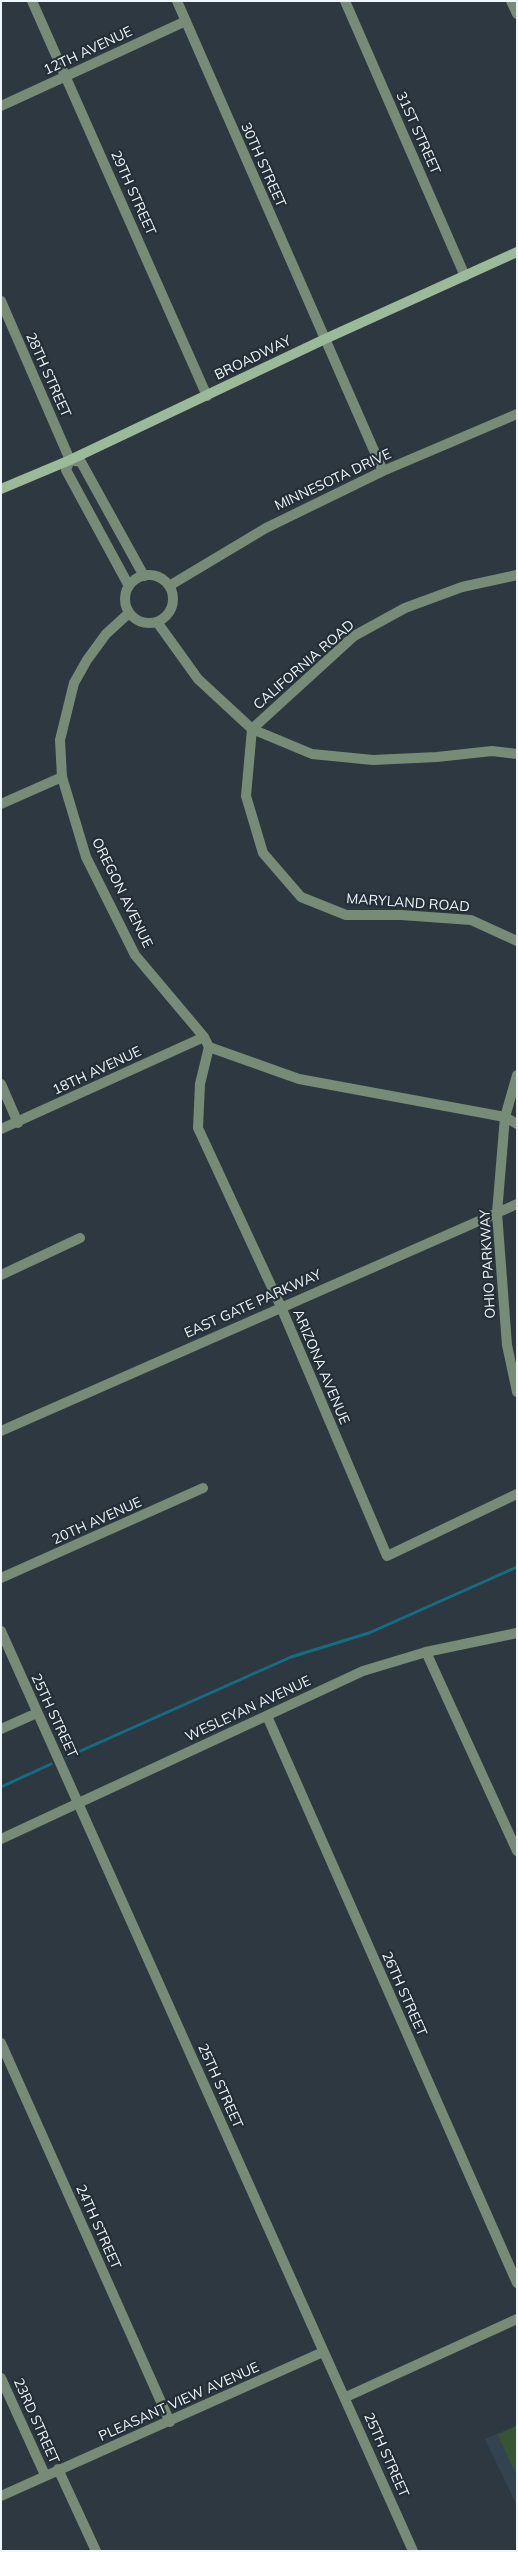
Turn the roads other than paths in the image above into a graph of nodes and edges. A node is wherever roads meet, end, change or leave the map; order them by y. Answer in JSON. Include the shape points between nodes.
{"nodes":[{"id":1,"x":32,"y":1,"type":"edge"},
{"id":2,"x":177,"y":1,"type":"edge"},
{"id":3,"x":345,"y":1,"type":"edge"},
{"id":4,"x":511,"y":1,"type":"edge"},
{"id":5,"x":517,"y":14,"type":"edge"},
{"id":6,"x":186,"y":21,"type":"junction"},
{"id":7,"x":66,"y":76,"type":"junction"},
{"id":8,"x":1,"y":106,"type":"edge"},
{"id":9,"x":517,"y":252,"type":"edge"},
{"id":10,"x":465,"y":276,"type":"junction"},
{"id":11,"x":1,"y":301,"type":"edge"},
{"id":12,"x":325,"y":339,"type":"junction"},
{"id":13,"x":207,"y":396,"type":"junction"},
{"id":14,"x":517,"y":414,"type":"edge"},
{"id":15,"x":70,"y":460,"type":"junction"},
{"id":16,"x":382,"y":472,"type":"junction"},
{"id":17,"x":1,"y":490,"type":"edge"},
{"id":18,"x":517,"y":575,"type":"edge"},
{"id":19,"x":144,"y":576,"type":"junction"},
{"id":20,"x":129,"y":586,"type":"junction"},
{"id":21,"x":169,"y":586,"type":"junction"},
{"id":22,"x":129,"y":613,"type":"junction"},
{"id":23,"x":157,"y":622,"type":"junction"},
{"id":24,"x":252,"y":729,"type":"junction"},
{"id":25,"x":517,"y":754,"type":"edge"},
{"id":26,"x":62,"y":777,"type":"junction"},
{"id":27,"x":1,"y":804,"type":"edge"},
{"id":28,"x":517,"y":941,"type":"edge"},
{"id":29,"x":204,"y":1037,"type":"junction"},
{"id":30,"x":209,"y":1047,"type":"junction"},
{"id":31,"x":517,"y":1075,"type":"edge"},
{"id":32,"x":1,"y":1084,"type":"edge"},
{"id":33,"x":505,"y":1117,"type":"junction"},
{"id":34,"x":18,"y":1123,"type":"junction"},
{"id":35,"x":517,"y":1124,"type":"edge"},
{"id":36,"x":1,"y":1129,"type":"edge"},
{"id":37,"x":517,"y":1204,"type":"edge"},
{"id":38,"x":497,"y":1213,"type":"junction"},
{"id":39,"x":80,"y":1238,"type":"dead end"},
{"id":40,"x":1,"y":1275,"type":"edge"},
{"id":41,"x":281,"y":1307,"type":"junction"},
{"id":42,"x":517,"y":1392,"type":"edge"},
{"id":43,"x":1,"y":1431,"type":"edge"},
{"id":44,"x":204,"y":1488,"type":"dead end"},
{"id":45,"x":517,"y":1494,"type":"edge"},
{"id":46,"x":1,"y":1578,"type":"edge"},
{"id":47,"x":1,"y":1631,"type":"edge"},
{"id":48,"x":517,"y":1633,"type":"edge"},
{"id":49,"x":426,"y":1652,"type":"junction"},
{"id":50,"x":37,"y":1713,"type":"junction"},
{"id":51,"x":267,"y":1716,"type":"junction"},
{"id":52,"x":1,"y":1729,"type":"edge"},
{"id":53,"x":80,"y":1803,"type":"junction"},
{"id":54,"x":1,"y":1840,"type":"edge"},
{"id":55,"x":517,"y":1851,"type":"edge"},
{"id":56,"x":1,"y":2043,"type":"edge"},
{"id":57,"x":517,"y":2283,"type":"edge"},
{"id":58,"x":517,"y":2319,"type":"edge"},
{"id":59,"x":323,"y":2352,"type":"junction"},
{"id":60,"x":1,"y":2378,"type":"edge"},
{"id":61,"x":346,"y":2397,"type":"junction"},
{"id":62,"x":170,"y":2422,"type":"junction"},
{"id":63,"x":58,"y":2469,"type":"junction"},
{"id":64,"x":45,"y":2475,"type":"junction"},
{"id":65,"x":1,"y":2496,"type":"edge"},
{"id":66,"x":96,"y":2551,"type":"edge"},
{"id":67,"x":414,"y":2551,"type":"edge"}],
"edges":[{"from":1,"to":7,"type":"street","name":"29TH STREET"},
{"from":2,"to":6,"type":"street","name":"30TH STREET"},
{"from":3,"to":10,"type":"street","name":"31ST STREET"},
{"from":4,"to":5,"type":"street"},
{"from":6,"to":7,"type":"street","name":"12TH AVENUE"},
{"from":6,"to":12,"type":"street","name":"30TH STREET"},
{"from":7,"to":8,"type":"street","name":"12TH AVENUE"},
{"from":7,"to":13,"type":"street","name":"29TH STREET"},
{"from":9,"to":10,"type":"main road","name":"BROADWAY"},
{"from":10,"to":12,"type":"main road","name":"BROADWAY"},
{"from":11,"to":15,"type":"street","name":"28TH STREET"},
{"from":12,"to":13,"type":"main road","name":"BROADWAY"},
{"from":12,"to":16,"type":"street","name":"30TH STREET"},
{"from":13,"to":15,"type":"main road","name":"BROADWAY"},
{"from":14,"to":16,"type":"street","name":"MINNESOTA DRIVE"},
{"from":15,"to":17,"type":"main road","name":"BROADWAY"},
{"from":15,"to":19,"type":"street","via":[[81,462]]},
{"from":15,"to":20,"type":"street","via":[[66,470]]},
{"from":16,"to":21,"type":"street","name":"MINNESOTA DRIVE","via":[[266,528]]},
{"from":18,"to":24,"type":"street","name":"CALIFORNIA ROAD","via":[[462,587],[405,608],[354,636]]},
{"from":19,"to":20,"type":"street"},
{"from":19,"to":21,"type":"street","via":[[157,576]]},
{"from":20,"to":22,"type":"street","via":[[125,600]]},
{"from":21,"to":23,"type":"street","via":[[172,607]]},
{"from":22,"to":23,"type":"street","via":[[141,622]]},
{"from":22,"to":26,"type":"street","name":"OREGON AVENUE","via":[[106,634],[74,683],[60,740]]},
{"from":23,"to":24,"type":"street","via":[[198,680]]},
{"from":24,"to":25,"type":"street","via":[[312,754],[373,760],[492,751]]},
{"from":24,"to":28,"type":"street","name":"MARYLAND ROAD","via":[[246,796],[263,853],[301,897],[346,915],[402,914],[471,920]]},
{"from":26,"to":27,"type":"street"},
{"from":26,"to":29,"type":"street","name":"OREGON AVENUE","via":[[86,857],[135,955]]},
{"from":29,"to":30,"type":"street","name":"OREGON AVENUE"},
{"from":29,"to":34,"type":"street","name":"18TH AVENUE"},
{"from":30,"to":33,"type":"street","via":[[299,1079]]},
{"from":30,"to":41,"type":"street","name":"ARIZONA AVENUE","via":[[200,1084],[198,1128]]},
{"from":31,"to":33,"type":"street","name":"OHIO PARKWAY"},
{"from":32,"to":34,"type":"street"},
{"from":33,"to":35,"type":"street"},
{"from":33,"to":38,"type":"street","name":"OHIO PARKWAY"},
{"from":34,"to":36,"type":"street","name":"18TH AVENUE"},
{"from":37,"to":38,"type":"street","name":"EAST GATE PARKWAY"},
{"from":38,"to":41,"type":"street","name":"EAST GATE PARKWAY"},
{"from":38,"to":42,"type":"street","name":"OHIO PARKWAY","via":[[507,1345]]},
{"from":39,"to":40,"type":"street"},
{"from":41,"to":43,"type":"street","name":"EAST GATE PARKWAY"},
{"from":41,"to":45,"type":"street","name":"ARIZONA AVENUE","via":[[387,1556]]},
{"from":44,"to":46,"type":"street","name":"20TH AVENUE"},
{"from":47,"to":50,"type":"street","name":"25TH STREET"},
{"from":48,"to":49,"type":"street","name":"WESLEYAN AVENUE"},
{"from":49,"to":51,"type":"street","name":"WESLEYAN AVENUE","via":[[363,1671]]},
{"from":49,"to":55,"type":"street"},
{"from":50,"to":52,"type":"street"},
{"from":50,"to":53,"type":"street","name":"25TH STREET"},
{"from":51,"to":53,"type":"street","name":"WESLEYAN AVENUE"},
{"from":51,"to":57,"type":"street","name":"26TH STREET"},
{"from":53,"to":54,"type":"street","name":"WESLEYAN AVENUE"},
{"from":53,"to":59,"type":"street","name":"25TH STREET"},
{"from":56,"to":62,"type":"street","name":"24TH STREET"},
{"from":58,"to":61,"type":"street"},
{"from":59,"to":61,"type":"street","name":"25TH STREET"},
{"from":59,"to":62,"type":"street","name":"PLEASANT VIEW AVENUE"},
{"from":60,"to":64,"type":"street","name":"23RD STREET"},
{"from":61,"to":67,"type":"street","name":"25TH STREET"},
{"from":62,"to":63,"type":"street","name":"PLEASANT VIEW AVENUE"},
{"from":63,"to":64,"type":"street","name":"PLEASANT VIEW AVENUE"},
{"from":63,"to":66,"type":"street"},
{"from":64,"to":65,"type":"street","name":"PLEASANT VIEW AVENUE"}]}
